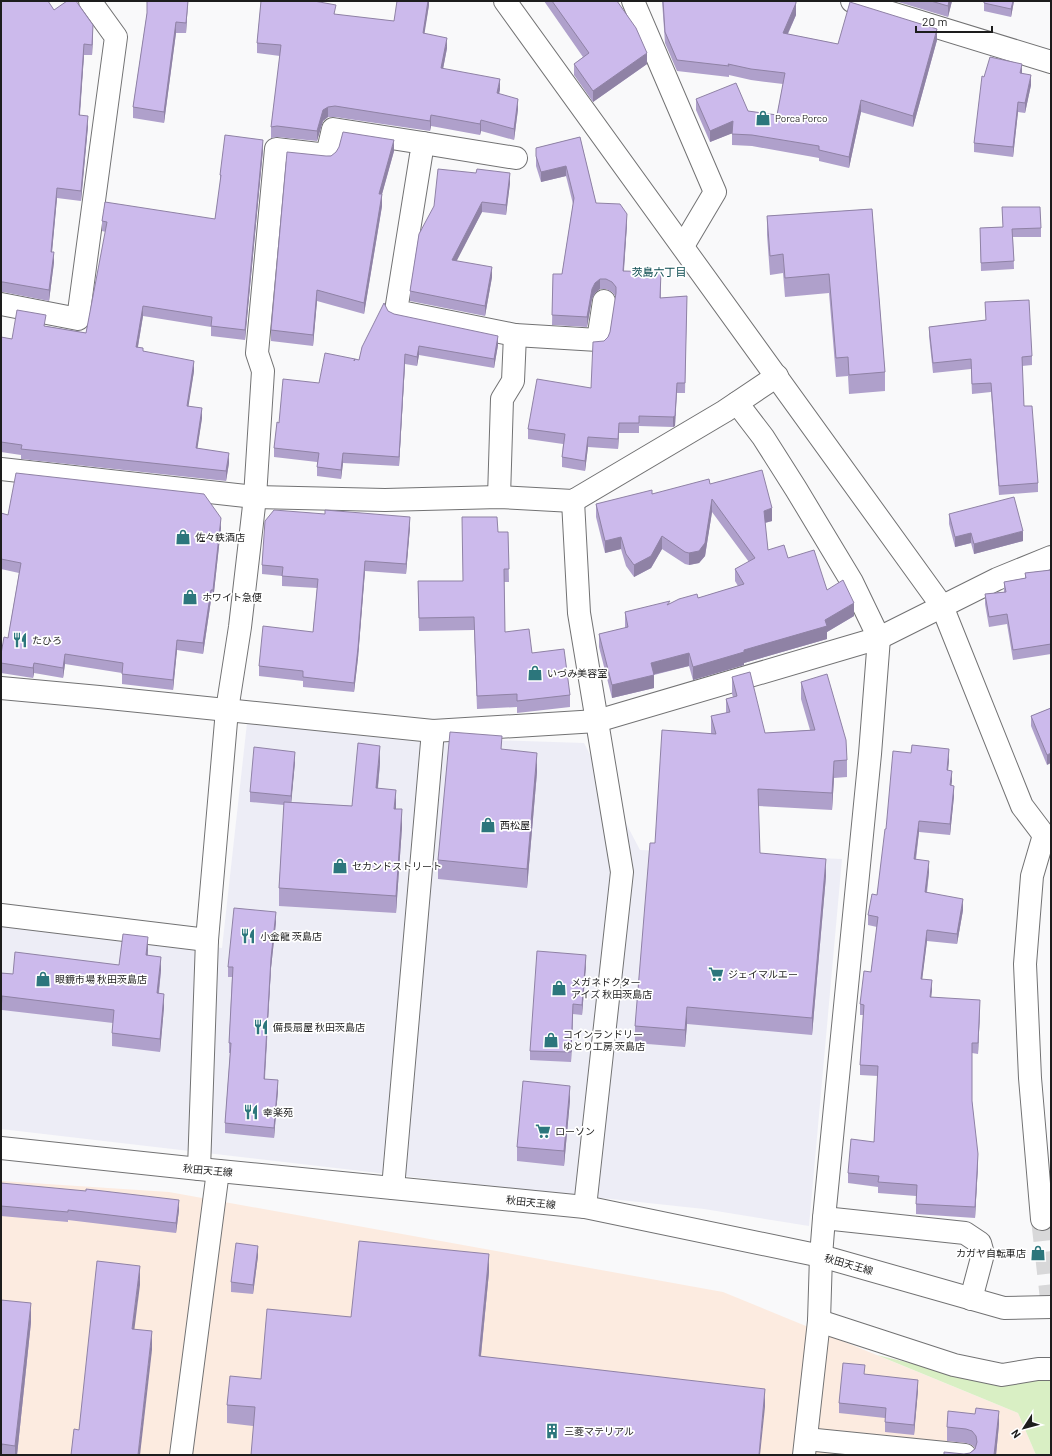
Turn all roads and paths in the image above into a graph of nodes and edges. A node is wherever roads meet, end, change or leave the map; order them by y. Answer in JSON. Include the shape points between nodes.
{"nodes":[{"id":1,"x":90,"y":1,"type":"edge"},
{"id":2,"x":505,"y":1,"type":"edge"},
{"id":3,"x":633,"y":1,"type":"edge"},
{"id":4,"x":858,"y":2,"type":"edge"},
{"id":5,"x":1051,"y":62,"type":"edge"},
{"id":6,"x":423,"y":143,"type":"junction"},
{"id":7,"x":516,"y":158,"type":"dead end"},
{"id":8,"x":683,"y":246,"type":"junction"},
{"id":9,"x":604,"y":300,"type":"dead end"},
{"id":10,"x":1,"y":304,"type":"edge"},
{"id":11,"x":515,"y":335,"type":"junction"},
{"id":12,"x":777,"y":376,"type":"junction"},
{"id":13,"x":738,"y":403,"type":"junction"},
{"id":14,"x":1,"y":469,"type":"edge"},
{"id":15,"x":255,"y":497,"type":"junction"},
{"id":16,"x":499,"y":497,"type":"junction"},
{"id":17,"x":573,"y":501,"type":"junction"},
{"id":18,"x":1051,"y":557,"type":"edge"},
{"id":19,"x":942,"y":606,"type":"junction"},
{"id":20,"x":879,"y":638,"type":"junction"},
{"id":21,"x":1,"y":688,"type":"edge"},
{"id":22,"x":226,"y":710,"type":"junction"},
{"id":23,"x":597,"y":721,"type":"junction"},
{"id":24,"x":433,"y":731,"type":"junction"},
{"id":25,"x":1048,"y":836,"type":"edge"},
{"id":26,"x":1,"y":915,"type":"edge"},
{"id":27,"x":207,"y":940,"type":"junction"},
{"id":28,"x":1,"y":1148,"type":"edge"},
{"id":29,"x":208,"y":1170,"type":"junction"},
{"id":30,"x":393,"y":1188,"type":"junction"},
{"id":31,"x":585,"y":1207,"type":"junction"},
{"id":32,"x":824,"y":1218,"type":"junction"},
{"id":33,"x":1042,"y":1218,"type":"tunnel mouth"},
{"id":34,"x":821,"y":1256,"type":"junction"},
{"id":35,"x":971,"y":1299,"type":"junction"},
{"id":36,"x":1051,"y":1307,"type":"edge"},
{"id":37,"x":819,"y":1321,"type":"junction"},
{"id":38,"x":1051,"y":1369,"type":"edge"},
{"id":39,"x":805,"y":1447,"type":"edge"},
{"id":40,"x":181,"y":1455,"type":"edge"},
{"id":41,"x":965,"y":1455,"type":"edge"}],
"edges":[{"from":1,"to":10,"type":"street","via":[[116,37],[78,319]]},
{"from":2,"to":8,"type":"street"},
{"from":3,"to":8,"type":"street","via":[[715,192]]},
{"from":4,"to":5,"type":"street"},
{"from":6,"to":7,"type":"street"},
{"from":6,"to":11,"type":"street","via":[[396,311]]},
{"from":6,"to":15,"type":"street","via":[[333,128],[327,155],[276,149],[257,353],[263,371]]},
{"from":8,"to":12,"type":"street"},
{"from":9,"to":11,"type":"street","via":[[598,340]]},
{"from":11,"to":16,"type":"street","via":[[513,381],[502,399]]},
{"from":12,"to":13,"type":"street"},
{"from":12,"to":19,"type":"street"},
{"from":13,"to":17,"type":"street"},
{"from":13,"to":20,"type":"street","via":[[763,437],[852,582]]},
{"from":14,"to":15,"type":"street"},
{"from":15,"to":16,"type":"street","via":[[385,500]]},
{"from":15,"to":22,"type":"street","via":[[240,627]]},
{"from":16,"to":17,"type":"street"},
{"from":17,"to":23,"type":"street","via":[[579,613]]},
{"from":18,"to":19,"type":"street","via":[[997,579]]},
{"from":19,"to":20,"type":"street"},
{"from":19,"to":25,"type":"street","via":[[1022,806]]},
{"from":20,"to":23,"type":"street"},
{"from":20,"to":32,"type":"street"},
{"from":21,"to":22,"type":"street"},
{"from":22,"to":24,"type":"street"},
{"from":22,"to":27,"type":"street"},
{"from":23,"to":24,"type":"street"},
{"from":23,"to":31,"type":"street","via":[[622,872]]},
{"from":24,"to":30,"type":"street"},
{"from":25,"to":33,"type":"street","via":[[1032,876],[1025,964],[1030,1078]]},
{"from":26,"to":27,"type":"street"},
{"from":27,"to":29,"type":"street"},
{"from":28,"to":29,"type":"street","name":"秋田天王線"},
{"from":29,"to":30,"type":"street","name":"秋田天王線"},
{"from":29,"to":40,"type":"street"},
{"from":30,"to":31,"type":"street","name":"秋田天王線"},
{"from":31,"to":34,"type":"street","name":"秋田天王線"},
{"from":32,"to":34,"type":"street"},
{"from":32,"to":35,"type":"street","via":[[965,1234],[980,1243],[982,1254]]},
{"from":34,"to":35,"type":"street","name":"秋田天王線"},
{"from":34,"to":37,"type":"street"},
{"from":35,"to":36,"type":"street","name":"秋田天王線","via":[[1004,1308]]},
{"from":37,"to":38,"type":"street","via":[[954,1365],[995,1374]]},
{"from":37,"to":39,"type":"street"},
{"from":39,"to":41,"type":"street"}]}
